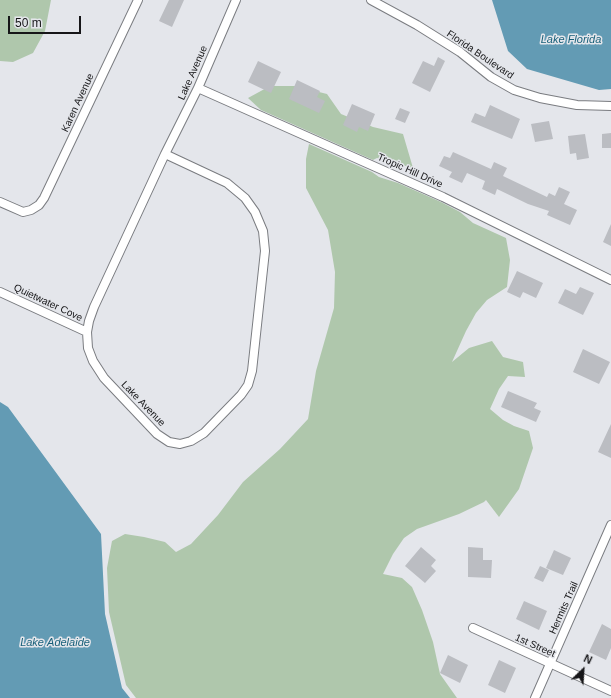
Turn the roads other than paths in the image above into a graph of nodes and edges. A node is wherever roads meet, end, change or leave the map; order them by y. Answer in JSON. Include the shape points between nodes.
{"nodes":[{"id":1,"x":138,"y":0,"type":"edge"},
{"id":2,"x":236,"y":0,"type":"edge"},
{"id":3,"x":371,"y":0,"type":"edge"},
{"id":4,"x":198,"y":88,"type":"junction"},
{"id":5,"x":611,"y":106,"type":"edge"},
{"id":6,"x":166,"y":154,"type":"junction"},
{"id":7,"x":0,"y":202,"type":"edge"},
{"id":8,"x":611,"y":280,"type":"edge"},
{"id":9,"x":0,"y":292,"type":"edge"},
{"id":10,"x":87,"y":332,"type":"junction"},
{"id":11,"x":610,"y":529,"type":"edge"},
{"id":12,"x":473,"y":628,"type":"dead end"},
{"id":13,"x":550,"y":663,"type":"junction"},
{"id":14,"x":611,"y":691,"type":"edge"},
{"id":15,"x":535,"y":698,"type":"edge"}],
"edges":[{"from":1,"to":7,"type":"street","name":"Karen Avenue","via":[[44,198],[39,205],[23,212]]},
{"from":2,"to":4,"type":"street","name":"Lake Avenue"},
{"from":3,"to":5,"type":"street","name":"Florida Boulevard","via":[[460,52],[491,77],[514,90],[577,105]]},
{"from":4,"to":6,"type":"street","name":"Lake Avenue"},
{"from":4,"to":8,"type":"street","name":"Tropic Hill Drive","via":[[443,197]]},
{"from":6,"to":10,"type":"street","name":"Lake Avenue","via":[[94,307]]},
{"from":6,"to":10,"type":"street","name":"Lake Avenue","via":[[228,183],[255,212],[263,231],[265,251],[252,370],[248,385],[204,433],[180,444],[169,442],[157,434],[104,378],[88,348]]},
{"from":9,"to":10,"type":"street","name":"Quietwater Cove"},
{"from":11,"to":13,"type":"street","name":"Hermits Trail"},
{"from":12,"to":13,"type":"street","name":"1st Street"},
{"from":13,"to":14,"type":"street","name":"1st Street"},
{"from":13,"to":15,"type":"street","name":"Hermits Trail"}]}
